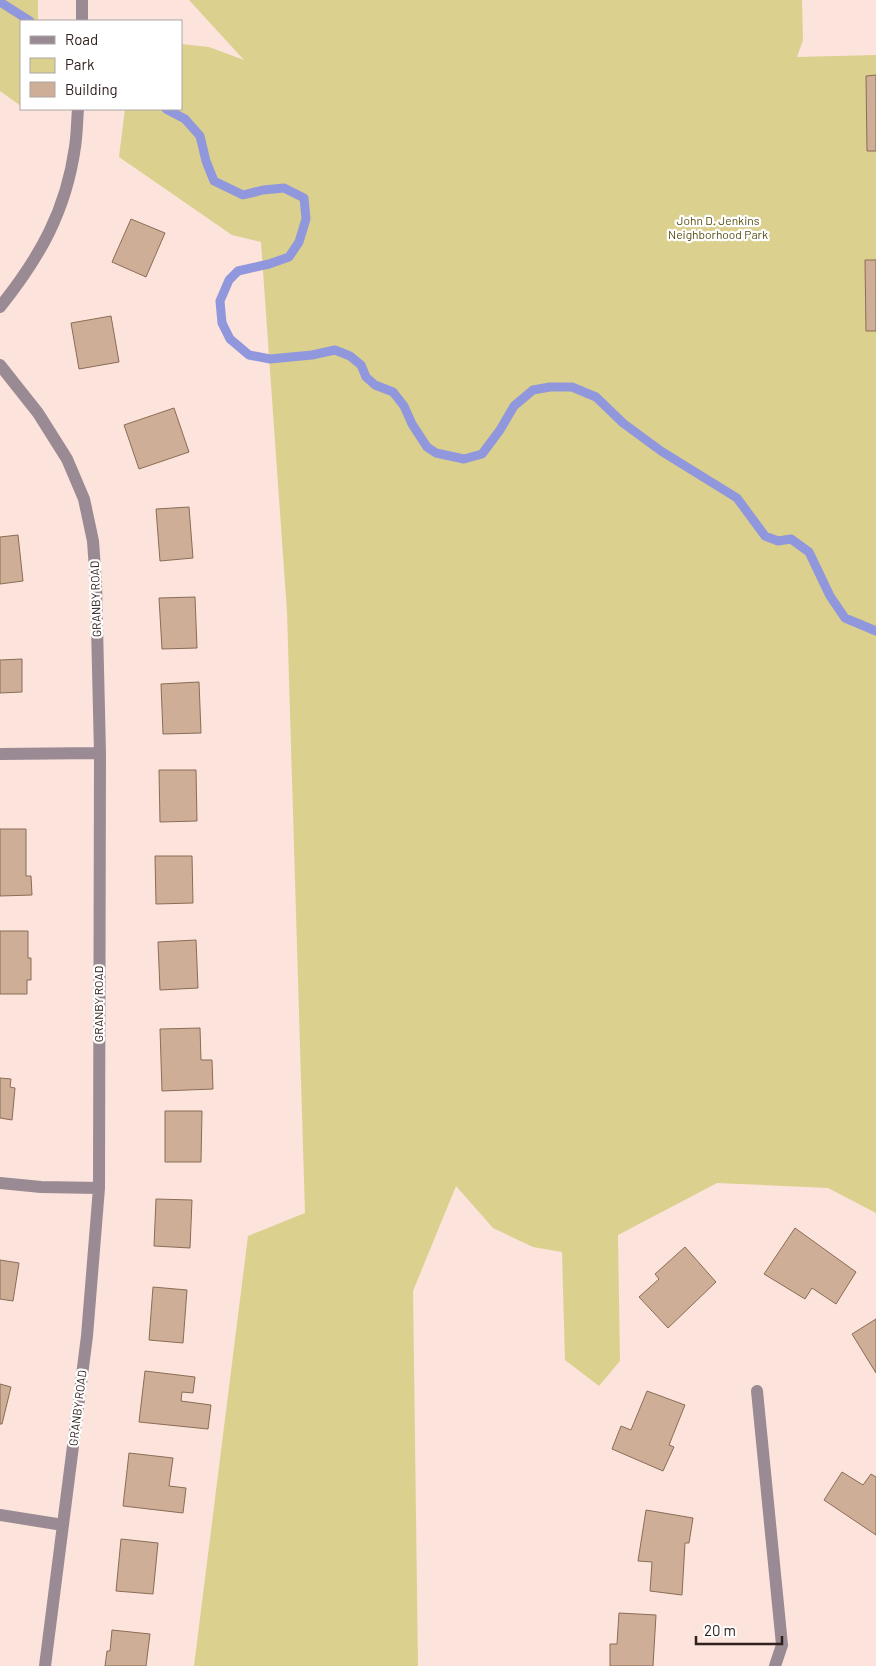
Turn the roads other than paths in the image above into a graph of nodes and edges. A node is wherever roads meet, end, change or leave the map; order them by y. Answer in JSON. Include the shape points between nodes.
{"nodes":[{"id":1,"x":82,"y":0,"type":"edge"},
{"id":2,"x":82,"y":20,"type":"edge"},
{"id":3,"x":78,"y":110,"type":"edge"},
{"id":4,"x":0,"y":307,"type":"edge"},
{"id":5,"x":0,"y":365,"type":"edge"},
{"id":6,"x":100,"y":753,"type":"junction"},
{"id":7,"x":0,"y":754,"type":"edge"},
{"id":8,"x":0,"y":1183,"type":"edge"},
{"id":9,"x":99,"y":1188,"type":"junction"},
{"id":10,"x":757,"y":1391,"type":"dead end"},
{"id":11,"x":0,"y":1516,"type":"edge"},
{"id":12,"x":63,"y":1525,"type":"junction"},
{"id":13,"x":45,"y":1666,"type":"edge"},
{"id":14,"x":774,"y":1666,"type":"edge"}],
"edges":[{"from":1,"to":2,"type":"street"},
{"from":3,"to":4,"type":"street","via":[[76,146],[67,189],[51,231],[24,277]]},
{"from":5,"to":6,"type":"street","name":"GRANBY ROAD","via":[[38,413],[62,451],[84,499],[93,541],[96,584]]},
{"from":6,"to":7,"type":"street"},
{"from":6,"to":9,"type":"street","name":"GRANBY ROAD"},
{"from":8,"to":9,"type":"street"},
{"from":9,"to":12,"type":"street","name":"GRANBY ROAD","via":[[87,1336]]},
{"from":10,"to":14,"type":"street","via":[[782,1645]]},
{"from":11,"to":12,"type":"street"},
{"from":12,"to":13,"type":"street","name":"GRANBY ROAD"}]}
